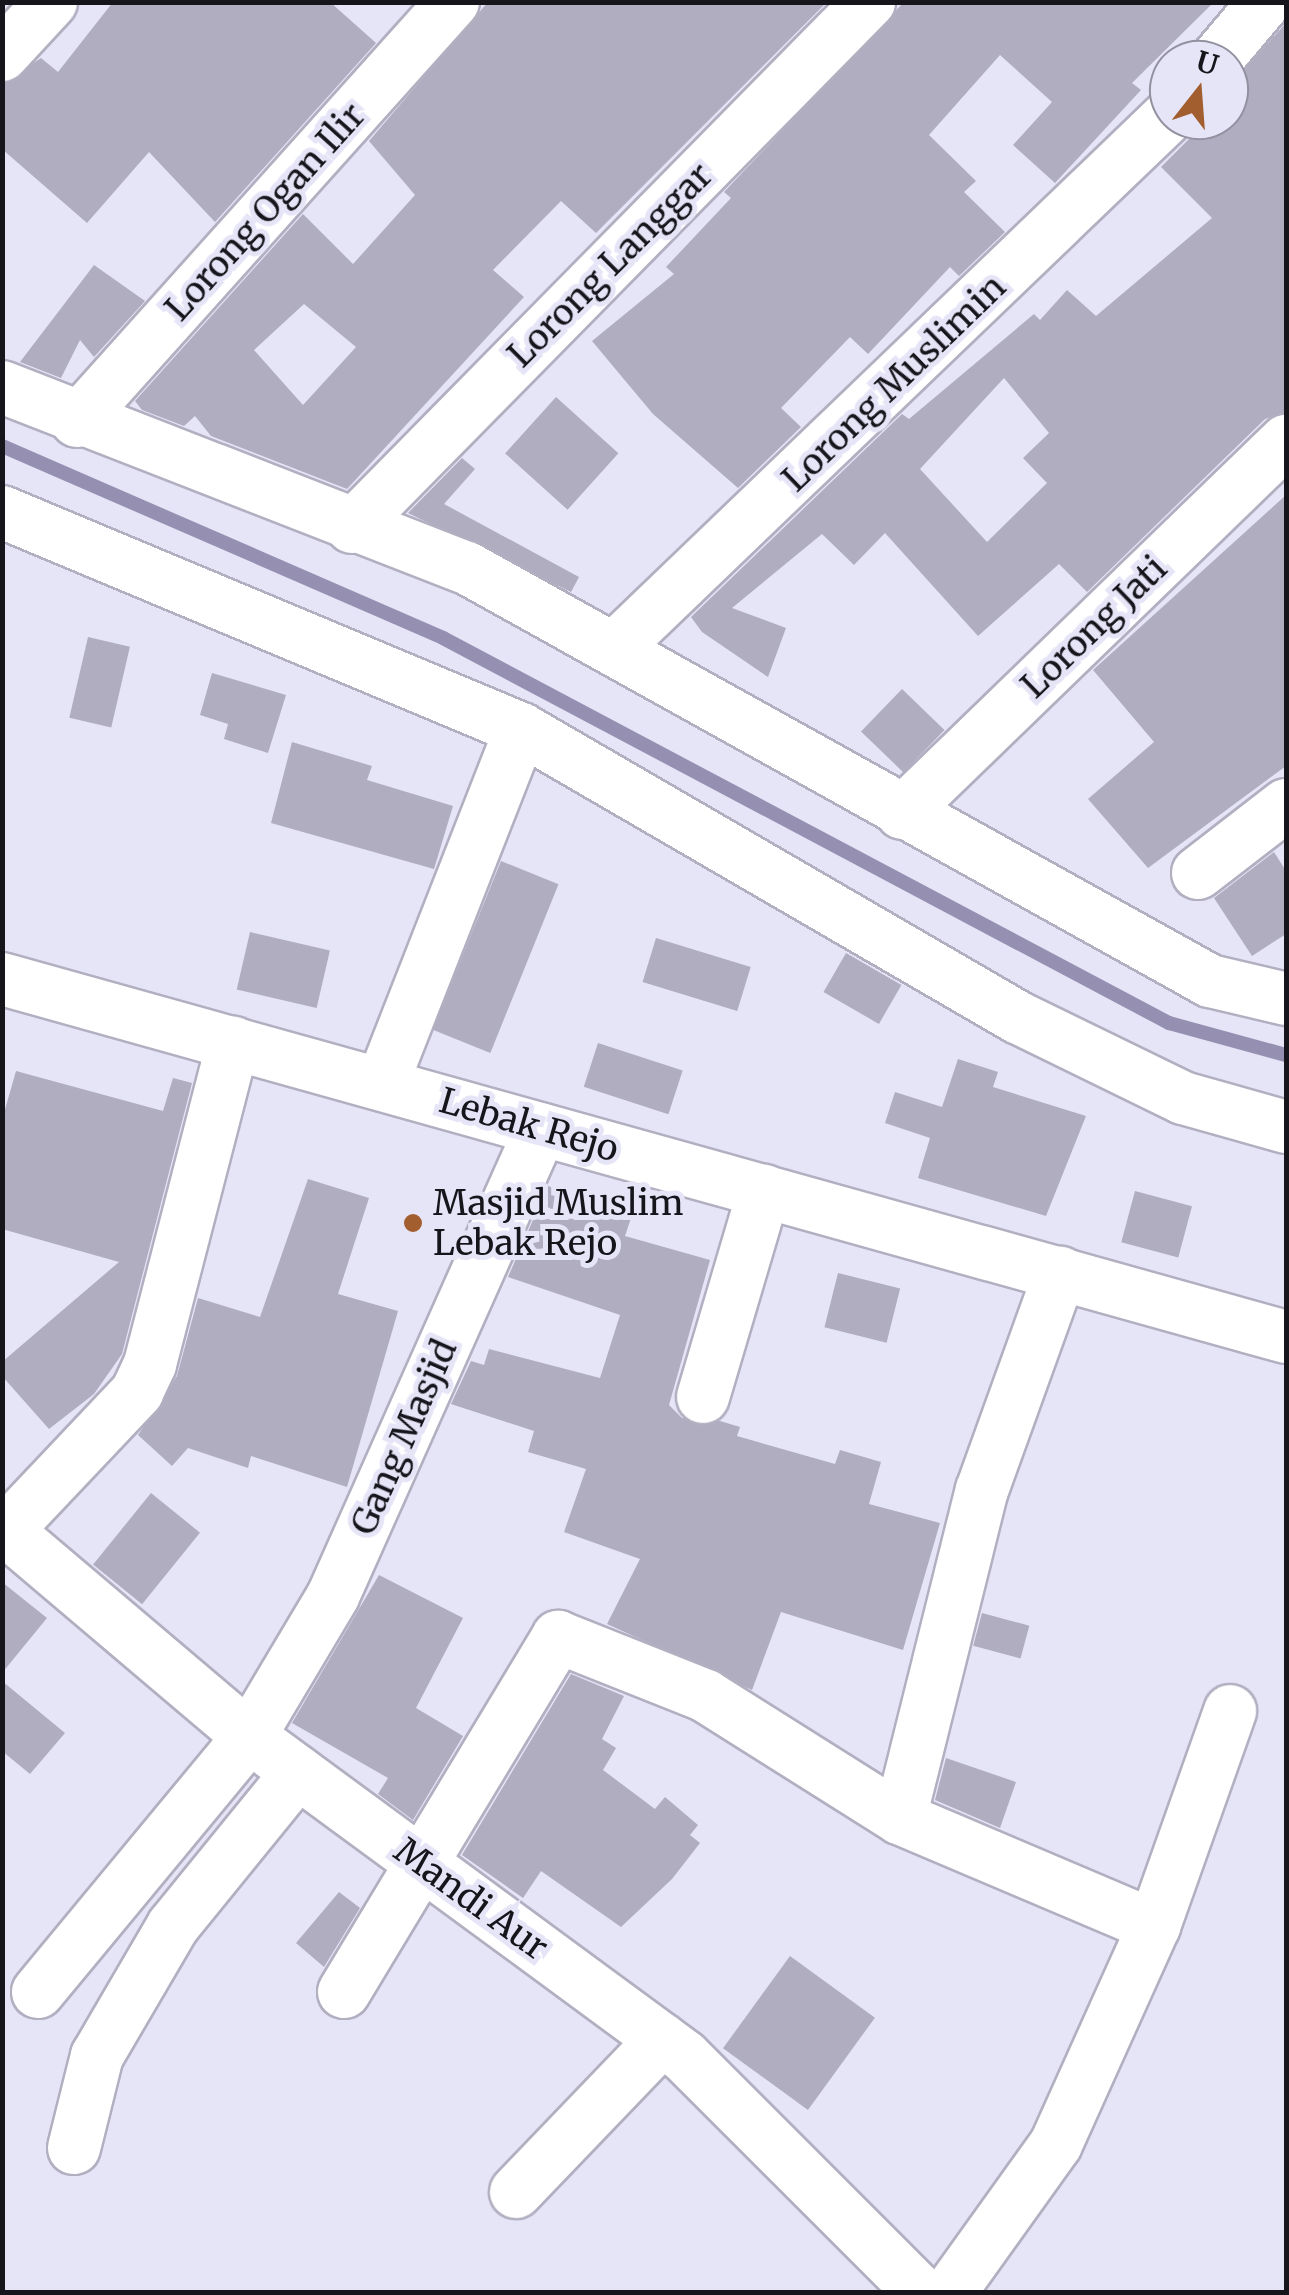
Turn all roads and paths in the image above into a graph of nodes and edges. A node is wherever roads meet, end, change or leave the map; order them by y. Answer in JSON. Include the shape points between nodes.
{"nodes":[{"id":1,"x":50,"y":2,"type":"edge"},
{"id":2,"x":453,"y":2,"type":"edge"},
{"id":3,"x":868,"y":2,"type":"edge"},
{"id":4,"x":1265,"y":2,"type":"edge"},
{"id":5,"x":1233,"y":40,"type":"edge"},
{"id":6,"x":2,"y":55,"type":"edge"},
{"id":7,"x":1149,"y":135,"type":"edge"},
{"id":8,"x":2,"y":387,"type":"edge"},
{"id":9,"x":78,"y":421,"type":"junction"},
{"id":10,"x":1286,"y":441,"type":"edge"},
{"id":11,"x":2,"y":512,"type":"edge"},
{"id":12,"x":352,"y":527,"type":"junction"},
{"id":13,"x":616,"y":646,"type":"junction"},
{"id":14,"x":522,"y":729,"type":"junction"},
{"id":15,"x":1286,"y":805,"type":"edge"},
{"id":16,"x":902,"y":813,"type":"junction"},
{"id":17,"x":1198,"y":873,"type":"dead end"},
{"id":18,"x":2,"y":979,"type":"edge"},
{"id":19,"x":1286,"y":999,"type":"edge"},
{"id":20,"x":233,"y":1043,"type":"junction"},
{"id":21,"x":382,"y":1084,"type":"junction"},
{"id":22,"x":1286,"y":1127,"type":"edge"},
{"id":23,"x":541,"y":1128,"type":"junction"},
{"id":24,"x":764,"y":1191,"type":"junction"},
{"id":25,"x":1060,"y":1272,"type":"junction"},
{"id":26,"x":1286,"y":1337,"type":"edge"},
{"id":27,"x":703,"y":1397,"type":"dead end"},
{"id":28,"x":4,"y":1530,"type":"edge"},
{"id":29,"x":1230,"y":1711,"type":"dead end"},
{"id":30,"x":250,"y":1736,"type":"junction"},
{"id":31,"x":298,"y":1772,"type":"junction"},
{"id":32,"x":900,"y":1818,"type":"junction"},
{"id":33,"x":424,"y":1865,"type":"junction"},
{"id":34,"x":1154,"y":1926,"type":"junction"},
{"id":35,"x":38,"y":1992,"type":"dead end"},
{"id":36,"x":344,"y":1992,"type":"dead end"},
{"id":37,"x":662,"y":2040,"type":"junction"},
{"id":38,"x":74,"y":2148,"type":"dead end"},
{"id":39,"x":516,"y":2192,"type":"dead end"},
{"id":40,"x":920,"y":2292,"type":"edge"},
{"id":41,"x":950,"y":2292,"type":"edge"}],
"edges":[{"from":1,"to":6,"type":"street"},
{"from":2,"to":9,"type":"street","name":"Lorong Ogan Ilir"},
{"from":3,"to":12,"type":"street","name":"Lorong Langgar"},
{"from":4,"to":5,"type":"street"},
{"from":7,"to":13,"type":"street","name":"Lorong Muslimin"},
{"from":8,"to":9,"type":"street"},
{"from":9,"to":12,"type":"street"},
{"from":10,"to":16,"type":"street","name":"Lorong Jati"},
{"from":11,"to":14,"type":"street"},
{"from":12,"to":13,"type":"street","via":[[468,568]]},
{"from":13,"to":16,"type":"street"},
{"from":14,"to":21,"type":"street"},
{"from":14,"to":22,"type":"street","via":[[1017,1017],[1182,1098]]},
{"from":15,"to":17,"type":"street"},
{"from":16,"to":19,"type":"street","via":[[1210,981]]},
{"from":18,"to":20,"type":"street","name":"Lebak Rejo"},
{"from":20,"to":21,"type":"street","name":"Lebak Rejo"},
{"from":20,"to":28,"type":"street","via":[[150,1364],[136,1392]]},
{"from":21,"to":23,"type":"street","name":"Lebak Rejo"},
{"from":23,"to":24,"type":"street","name":"Lebak Rejo"},
{"from":23,"to":30,"type":"street","name":"Gang Masjid","via":[[333,1596]]},
{"from":24,"to":25,"type":"street","name":"Lebak Rejo"},
{"from":24,"to":27,"type":"street"},
{"from":25,"to":26,"type":"street","name":"Lebak Rejo"},
{"from":25,"to":32,"type":"street","via":[[982,1490]]},
{"from":28,"to":30,"type":"street","name":"Mandi Aur"},
{"from":29,"to":34,"type":"street"},
{"from":30,"to":31,"type":"street","name":"Mandi Aur"},
{"from":30,"to":35,"type":"street","name":"Gang Masjid"},
{"from":31,"to":33,"type":"street","name":"Mandi Aur"},
{"from":31,"to":38,"type":"street","via":[[173,1926],[97,2056]]},
{"from":32,"to":33,"type":"street","via":[[706,1696],[568,1635],[550,1646]]},
{"from":32,"to":34,"type":"street"},
{"from":33,"to":36,"type":"street"},
{"from":33,"to":37,"type":"street","name":"Mandi Aur"},
{"from":34,"to":41,"type":"street","via":[[1056,2144]]},
{"from":37,"to":39,"type":"street"},
{"from":37,"to":40,"type":"street","name":"Mandi Aur"}]}
